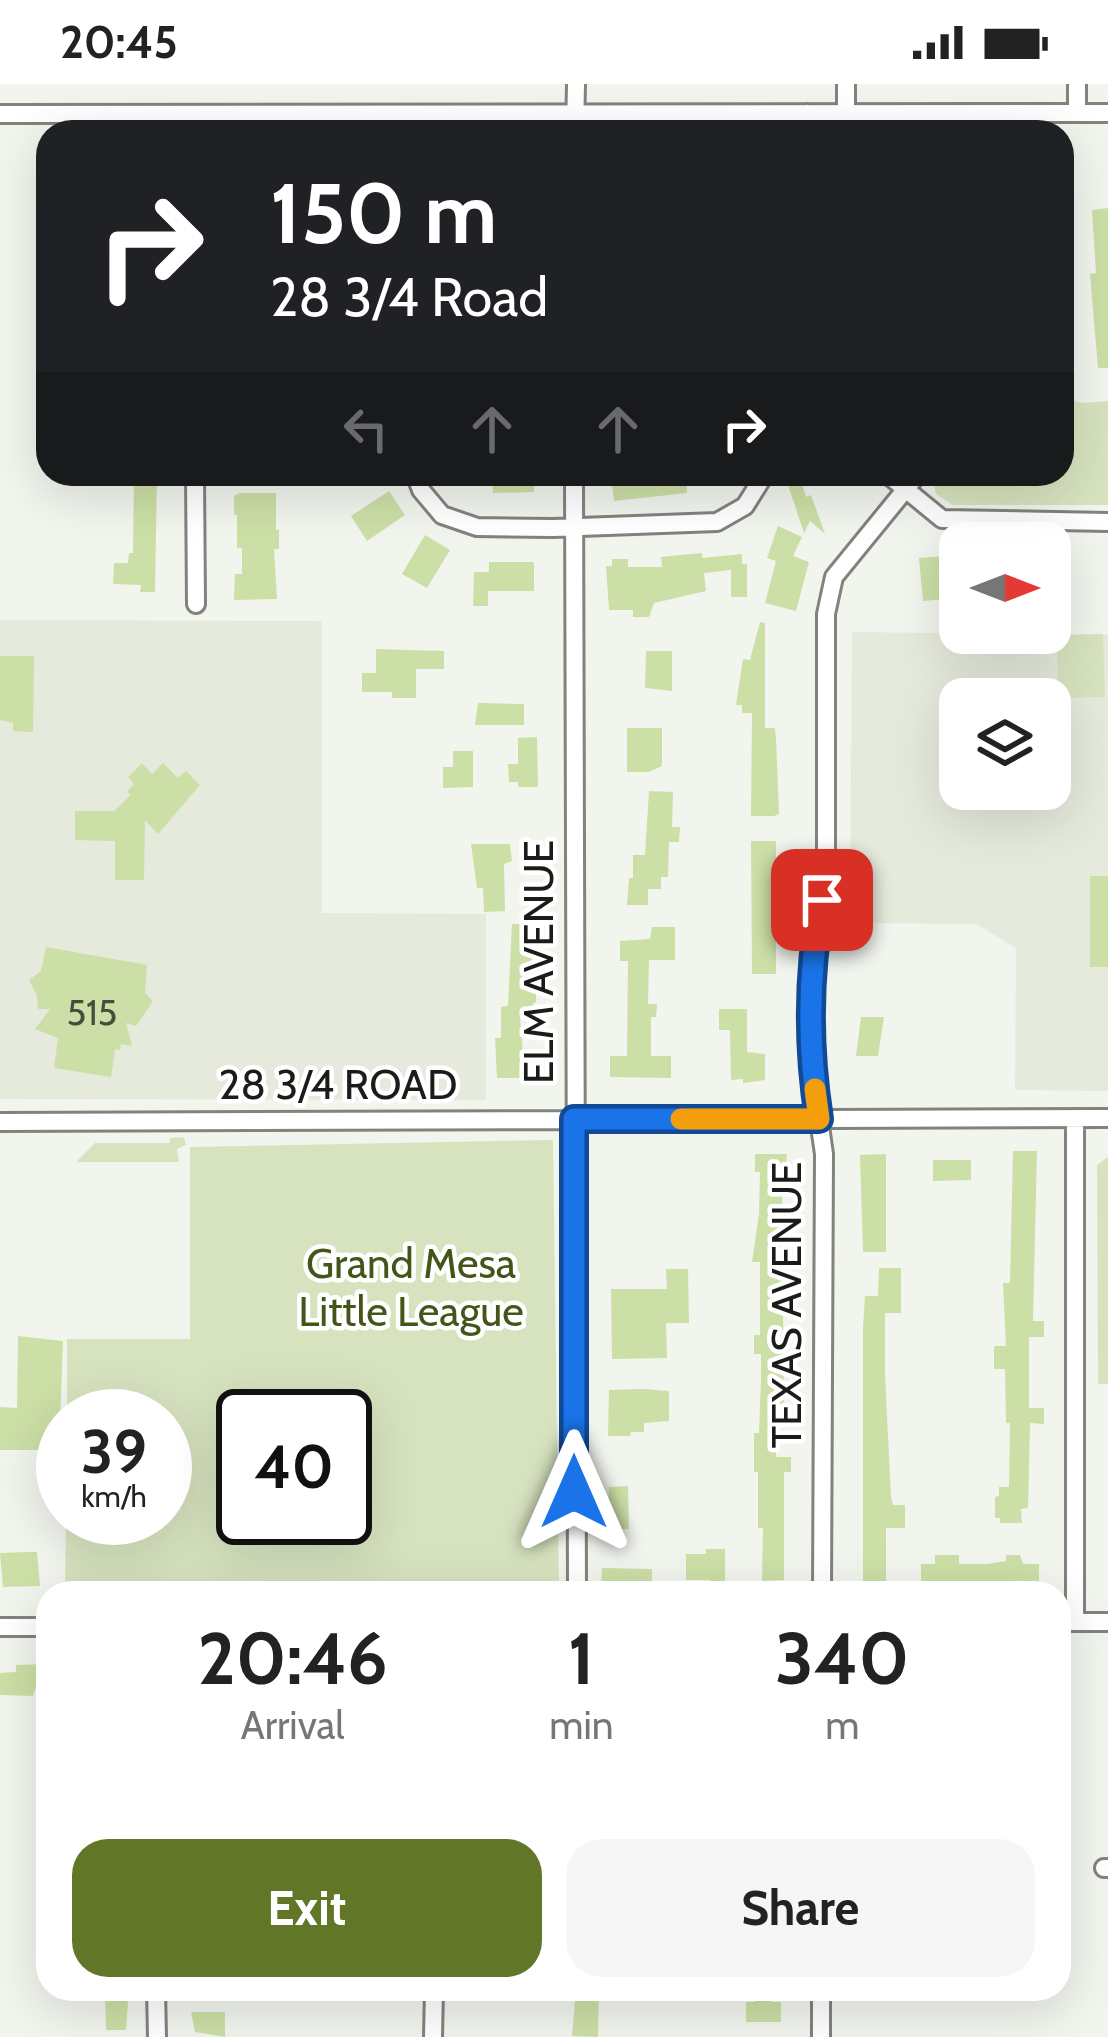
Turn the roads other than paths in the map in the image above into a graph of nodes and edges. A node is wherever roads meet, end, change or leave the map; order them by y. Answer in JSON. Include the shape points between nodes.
{"nodes":[{"id":1,"x":576,"y":84,"type":"edge"},
{"id":2,"x":846,"y":84,"type":"edge"},
{"id":3,"x":1077,"y":84,"type":"edge"},
{"id":4,"x":846,"y":113,"type":"junction"},
{"id":5,"x":1077,"y":113,"type":"junction"},
{"id":6,"x":1108,"y":113,"type":"edge"},
{"id":7,"x":0,"y":114,"type":"edge"},
{"id":8,"x":129,"y":120,"type":"edge"},
{"id":9,"x":575,"y":120,"type":"edge"},
{"id":10,"x":819,"y":120,"type":"edge"},
{"id":11,"x":942,"y":120,"type":"edge"},
{"id":12,"x":1011,"y":120,"type":"edge"},
{"id":13,"x":195,"y":486,"type":"edge"},
{"id":14,"x":420,"y":486,"type":"edge"},
{"id":15,"x":574,"y":486,"type":"edge"},
{"id":16,"x":758,"y":486,"type":"edge"},
{"id":17,"x":908,"y":486,"type":"edge"},
{"id":18,"x":916,"y":486,"type":"edge"},
{"id":19,"x":1108,"y":522,"type":"edge"},
{"id":20,"x":574,"y":528,"type":"junction"},
{"id":21,"x":196,"y":604,"type":"dead end"},
{"id":22,"x":1075,"y":1118,"type":"junction"},
{"id":23,"x":1108,"y":1118,"type":"edge"},
{"id":24,"x":574,"y":1119,"type":"junction"},
{"id":25,"x":819,"y":1119,"type":"junction"},
{"id":26,"x":0,"y":1122,"type":"edge"},
{"id":27,"x":577,"y":1581,"type":"edge"},
{"id":28,"x":822,"y":1581,"type":"edge"},
{"id":29,"x":1068,"y":1581,"type":"edge"},
{"id":30,"x":1071,"y":1622,"type":"edge"},
{"id":31,"x":1108,"y":1622,"type":"edge"},
{"id":32,"x":0,"y":1627,"type":"edge"},
{"id":33,"x":36,"y":1627,"type":"edge"},
{"id":34,"x":156,"y":2001,"type":"edge"},
{"id":35,"x":434,"y":2001,"type":"edge"},
{"id":36,"x":821,"y":2001,"type":"edge"},
{"id":37,"x":157,"y":2037,"type":"edge"},
{"id":38,"x":433,"y":2037,"type":"edge"},
{"id":39,"x":821,"y":2037,"type":"edge"}],
"edges":[{"from":1,"to":9,"type":"street"},
{"from":2,"to":4,"type":"street"},
{"from":3,"to":5,"type":"street"},
{"from":4,"to":10,"type":"street"},
{"from":4,"to":11,"type":"street"},
{"from":5,"to":6,"type":"street"},
{"from":5,"to":12,"type":"street"},
{"from":7,"to":8,"type":"street"},
{"from":13,"to":21,"type":"street"},
{"from":14,"to":20,"type":"street","via":[[442,515],[477,527]]},
{"from":15,"to":20,"type":"street","name":"ELM AVENUE"},
{"from":16,"to":20,"type":"street","via":[[745,506],[717,521]]},
{"from":17,"to":25,"type":"street","name":"TEXAS AVENUE","via":[[828,595],[826,871],[813,972]]},
{"from":18,"to":19,"type":"street","via":[[942,519]]},
{"from":20,"to":24,"type":"street","name":"ELM AVENUE"},
{"from":22,"to":23,"type":"street","name":"28 3/4 ROAD"},
{"from":22,"to":25,"type":"street","name":"28 3/4 ROAD"},
{"from":22,"to":29,"type":"street"},
{"from":24,"to":25,"type":"street","name":"28 3/4 ROAD"},
{"from":24,"to":26,"type":"street","name":"28 3/4 ROAD"},
{"from":24,"to":27,"type":"street","name":"ELM AVENUE"},
{"from":25,"to":28,"type":"street","name":"TEXAS AVENUE"},
{"from":30,"to":31,"type":"street"},
{"from":32,"to":33,"type":"street"},
{"from":34,"to":37,"type":"street"},
{"from":35,"to":38,"type":"street"},
{"from":36,"to":39,"type":"street"}]}
